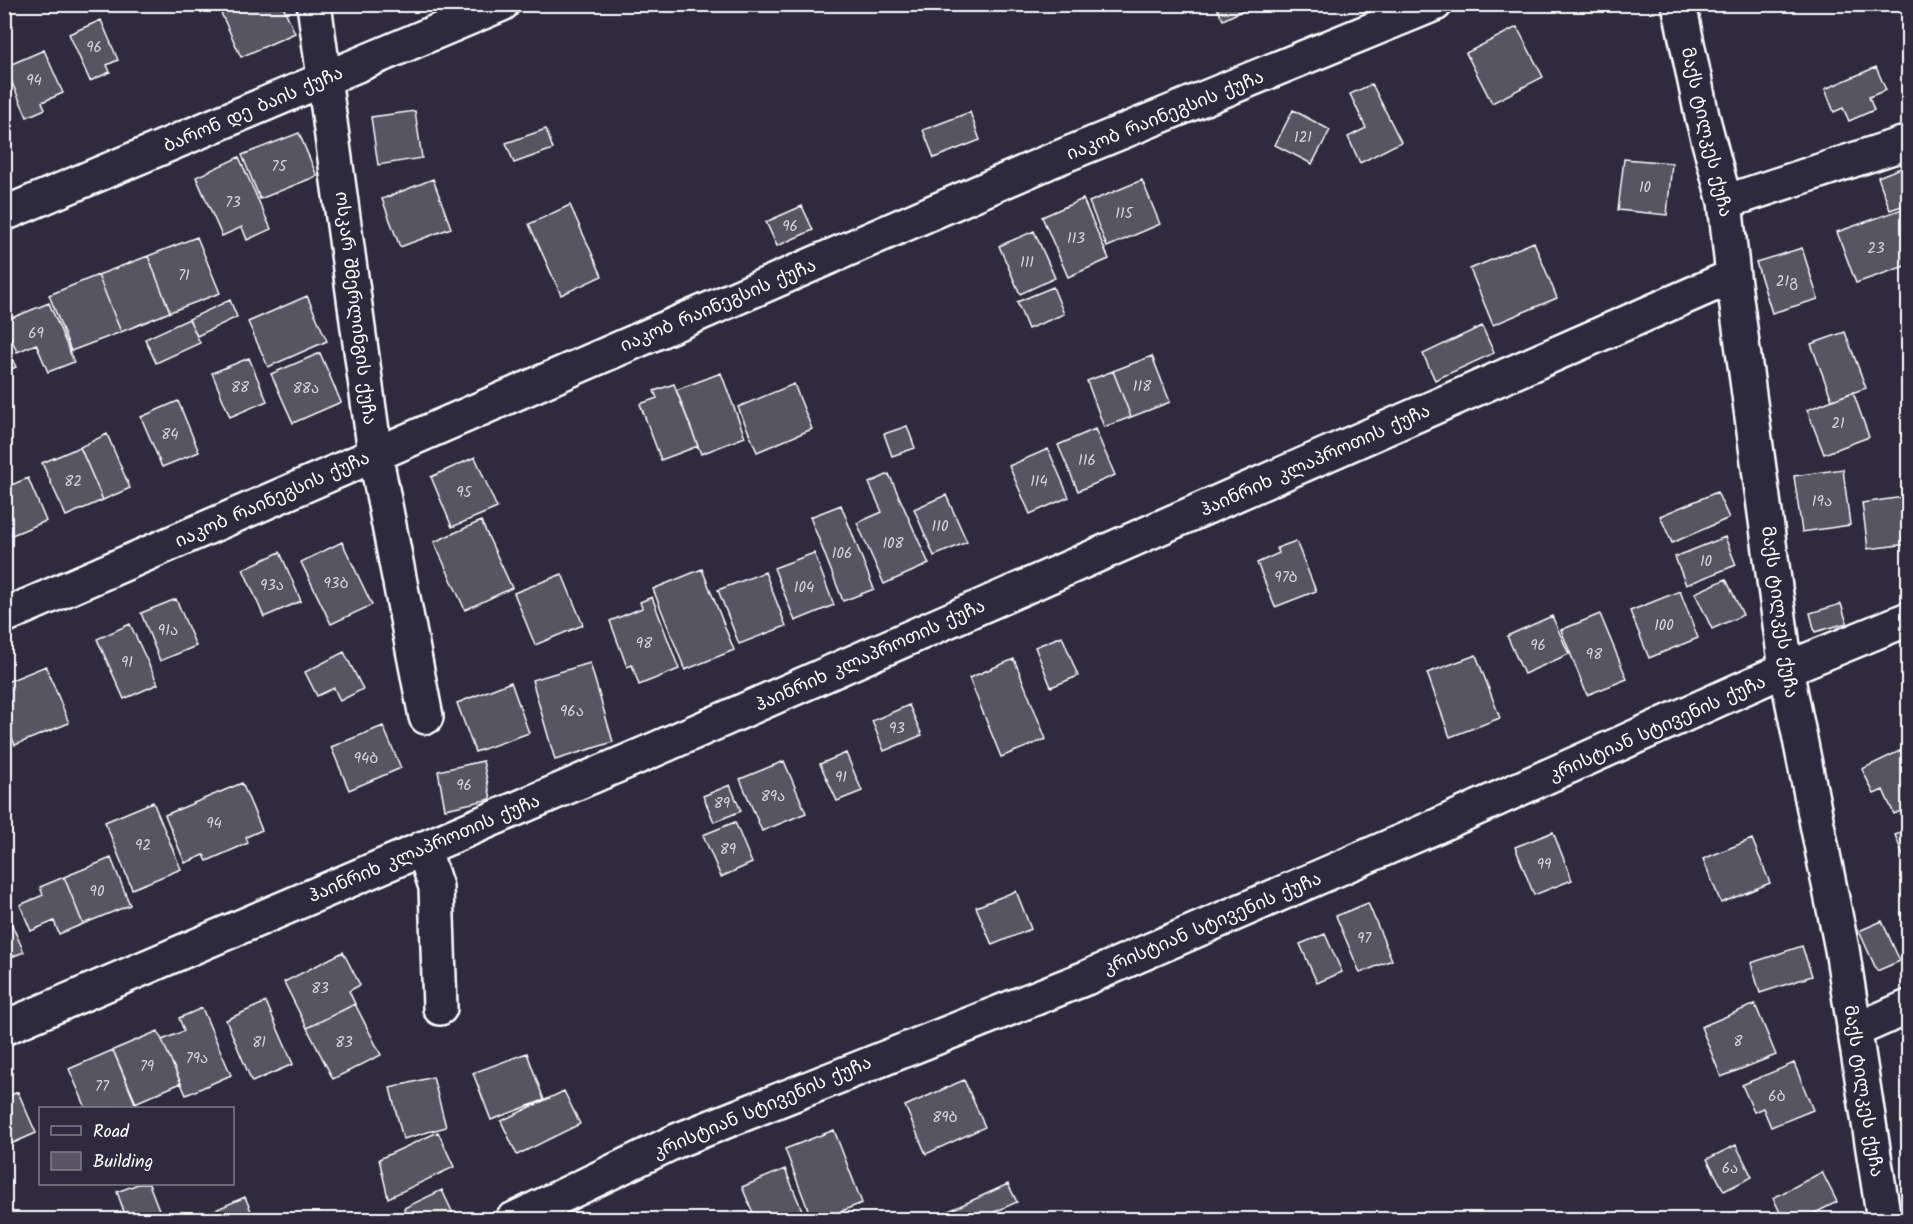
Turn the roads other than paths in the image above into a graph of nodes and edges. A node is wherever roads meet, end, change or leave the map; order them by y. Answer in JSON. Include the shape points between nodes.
{"nodes":[{"id":1,"x":314,"y":4,"type":"edge"},
{"id":2,"x":502,"y":4,"type":"edge"},
{"id":3,"x":1435,"y":4,"type":"edge"},
{"id":4,"x":1679,"y":4,"type":"edge"},
{"id":5,"x":326,"y":77,"type":"junction"},
{"id":6,"x":1908,"y":145,"type":"edge"},
{"id":7,"x":1725,"y":202,"type":"junction"},
{"id":8,"x":4,"y":214,"type":"edge"},
{"id":9,"x":1733,"y":276,"type":"junction"},
{"id":10,"x":375,"y":453,"type":"junction"},
{"id":11,"x":4,"y":616,"type":"edge"},
{"id":12,"x":1908,"y":619,"type":"edge"},
{"id":13,"x":1786,"y":669,"type":"junction"},
{"id":14,"x":426,"y":717,"type":"dead end"},
{"id":15,"x":423,"y":848,"type":"junction"},
{"id":16,"x":1908,"y":1007,"type":"edge"},
{"id":17,"x":440,"y":1008,"type":"dead end"},
{"id":18,"x":4,"y":1028,"type":"edge"},
{"id":19,"x":1854,"y":1031,"type":"junction"},
{"id":20,"x":512,"y":1220,"type":"edge"},
{"id":21,"x":1884,"y":1220,"type":"edge"}],
"edges":[{"from":1,"to":5,"type":"street","name":"ოსკარ შმერლინგის ქუჩა"},
{"from":2,"to":5,"type":"street","name":"ბარონ დე ბაის ქუჩა"},
{"from":3,"to":10,"type":"street","name":"იაკობ რაინეგსის ქუჩა","via":[[1048,162]]},
{"from":4,"to":7,"type":"street","name":"მაქს ტილკეს ქუჩა"},
{"from":5,"to":8,"type":"street","name":"ბარონ დე ბაის ქუჩა"},
{"from":5,"to":10,"type":"street","name":"ოსკარ შმერლინგის ქუჩა"},
{"from":6,"to":7,"type":"street"},
{"from":7,"to":9,"type":"street","name":"მაქს ტილკეს ქუჩა"},
{"from":9,"to":13,"type":"street","name":"მაქს ტილკეს ქუჩა"},
{"from":9,"to":15,"type":"street","name":"ჰაინრიხ კლაპროთის ქუჩა"},
{"from":10,"to":11,"type":"street","name":"იაკობ რაინეგსის ქუჩა"},
{"from":10,"to":14,"type":"street","name":"ოსკარ შმერლინგის ქუჩა"},
{"from":12,"to":13,"type":"street","name":"კრისტიან სტივენის ქუჩა"},
{"from":13,"to":19,"type":"street","name":"მაქს ტილკეს ქუჩა","via":[[1842,949]]},
{"from":13,"to":20,"type":"street","name":"კრისტიან სტივენის ქუჩა","via":[[1086,978],[676,1141]]},
{"from":15,"to":17,"type":"street","via":[[436,887]]},
{"from":15,"to":18,"type":"street","name":"ჰაინრიხ კლაპროთის ქუჩა"},
{"from":16,"to":19,"type":"street"},
{"from":19,"to":21,"type":"street","name":"მაქს ტილკეს ქუჩა"}]}
